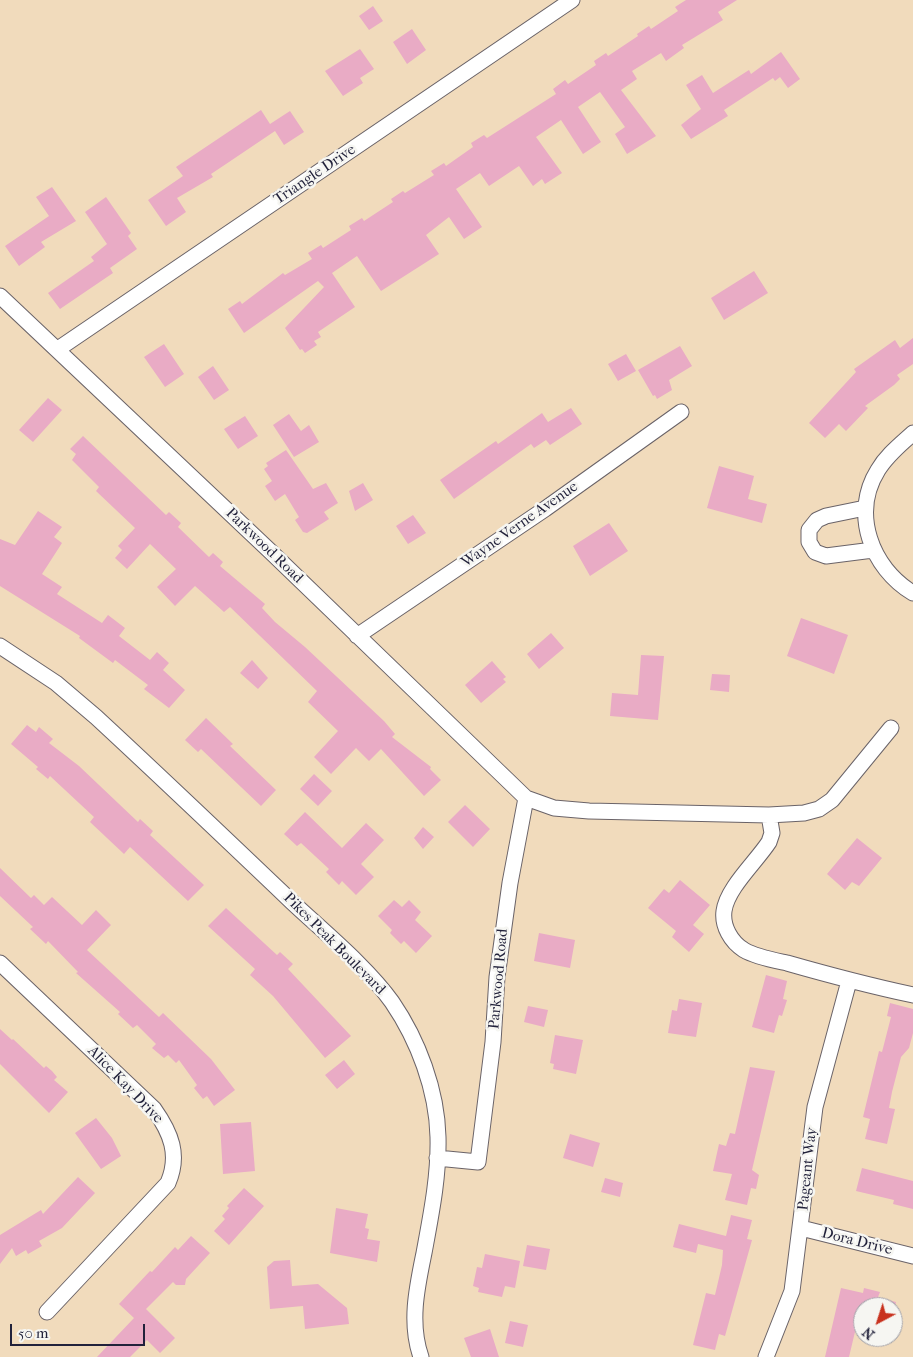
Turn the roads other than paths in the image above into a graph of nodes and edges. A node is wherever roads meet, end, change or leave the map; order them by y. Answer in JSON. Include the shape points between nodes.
{"nodes":[{"id":1,"x":572,"y":0,"type":"edge"},
{"id":2,"x":0,"y":296,"type":"edge"},
{"id":3,"x":58,"y":349,"type":"junction"},
{"id":4,"x":681,"y":412,"type":"dead end"},
{"id":5,"x":913,"y":433,"type":"edge"},
{"id":6,"x":866,"y":508,"type":"junction"},
{"id":7,"x":872,"y":550,"type":"junction"},
{"id":8,"x":913,"y":593,"type":"edge"},
{"id":9,"x":357,"y":636,"type":"junction"},
{"id":10,"x":0,"y":646,"type":"edge"},
{"id":11,"x":892,"y":728,"type":"dead end"},
{"id":12,"x":526,"y":798,"type":"junction"},
{"id":13,"x":769,"y":815,"type":"junction"},
{"id":14,"x":0,"y":963,"type":"edge"},
{"id":15,"x":849,"y":981,"type":"junction"},
{"id":16,"x":913,"y":995,"type":"edge"},
{"id":17,"x":437,"y":1158,"type":"junction"},
{"id":18,"x":801,"y":1228,"type":"junction"},
{"id":19,"x":913,"y":1256,"type":"edge"},
{"id":20,"x":47,"y":1312,"type":"dead end"},
{"id":21,"x":421,"y":1357,"type":"edge"},
{"id":22,"x":766,"y":1357,"type":"edge"}],
"edges":[{"from":1,"to":3,"type":"street","name":"Triangle Drive"},
{"from":2,"to":3,"type":"street","name":"Parkwood Road"},
{"from":3,"to":9,"type":"street","name":"Parkwood Road"},
{"from":4,"to":9,"type":"street","name":"Wayne Verne Avenue"},
{"from":5,"to":6,"type":"street","via":[[877,471]]},
{"from":6,"to":7,"type":"street"},
{"from":6,"to":7,"type":"street","via":[[817,520],[809,530],[809,542],[816,552],[826,556]]},
{"from":7,"to":8,"type":"street","via":[[881,566]]},
{"from":9,"to":12,"type":"street","name":"Parkwood Road"},
{"from":10,"to":17,"type":"street","name":"Pikes Peak Boulevard","via":[[56,683],[96,717],[346,953],[391,1000],[418,1048],[426,1072],[436,1114]]},
{"from":11,"to":13,"type":"street","name":"Parkwood Road","via":[[832,800],[819,809],[804,813]]},
{"from":12,"to":13,"type":"street","name":"Parkwood Road","via":[[554,808],[589,811]]},
{"from":12,"to":17,"type":"street","name":"Parkwood Road","via":[[497,977],[493,1042],[478,1162]]},
{"from":13,"to":15,"type":"street","via":[[772,833],[769,842],[727,897],[723,912],[727,932],[745,951]]},
{"from":14,"to":20,"type":"street","name":"Alice Kay Drive","via":[[154,1109],[174,1150],[168,1183]]},
{"from":15,"to":16,"type":"street"},
{"from":15,"to":18,"type":"street","name":"Pageant Way","via":[[815,1107]]},
{"from":17,"to":21,"type":"street","name":"Pikes Peak Boulevard","via":[[415,1307],[415,1332]]},
{"from":18,"to":19,"type":"street","name":"Dora Drive"},
{"from":18,"to":22,"type":"street","name":"Pageant Way","via":[[792,1291]]}]}
